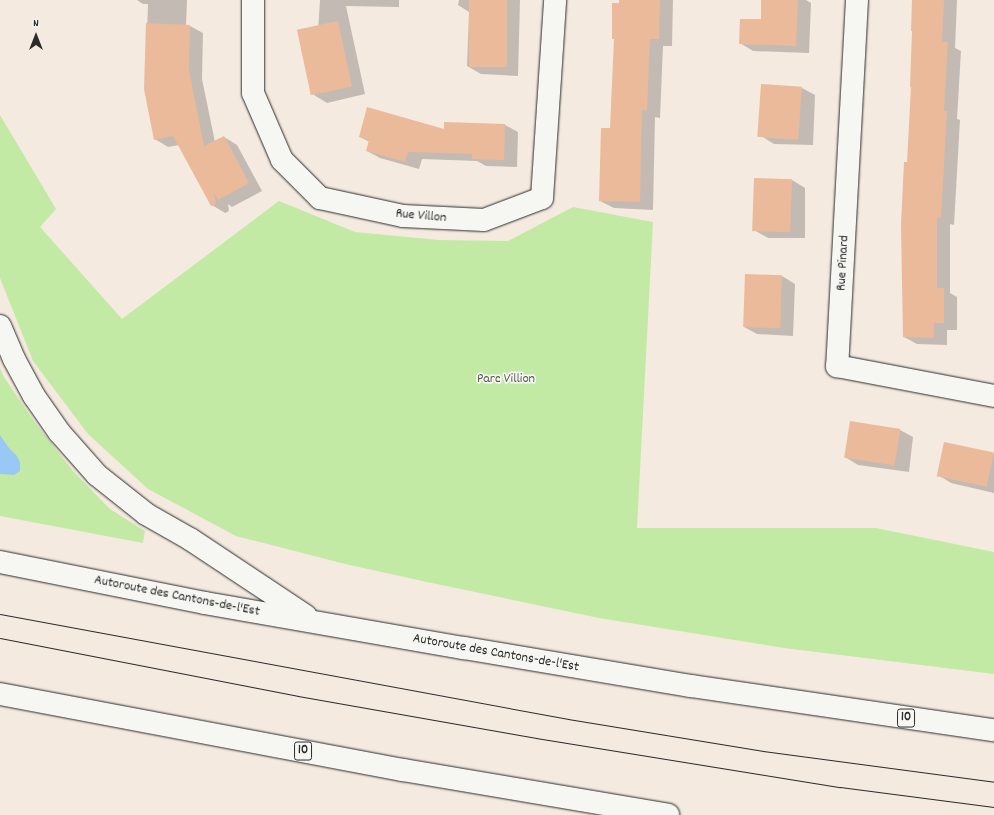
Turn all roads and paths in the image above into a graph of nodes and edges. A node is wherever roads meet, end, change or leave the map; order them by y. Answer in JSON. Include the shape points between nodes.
{"nodes":[{"id":1,"x":253,"y":0,"type":"edge"},
{"id":2,"x":555,"y":0,"type":"edge"},
{"id":3,"x":857,"y":0,"type":"edge"},
{"id":4,"x":0,"y":326,"type":"edge"},
{"id":5,"x":994,"y":396,"type":"edge"},
{"id":6,"x":0,"y":562,"type":"edge"},
{"id":7,"x":314,"y":622,"type":"junction"},
{"id":8,"x":0,"y":694,"type":"edge"},
{"id":9,"x":994,"y":730,"type":"edge"},
{"id":10,"x":668,"y":815,"type":"edge"}],
"edges":[{"from":1,"to":2,"type":"main road","name":"Rue Villon","via":[[253,93],[282,160],[320,198],[403,216],[484,220],[542,198]]},
{"from":3,"to":5,"type":"main road","name":"Rue Pinard","via":[[837,366]]},
{"from":4,"to":7,"type":"main road","via":[[34,396],[62,436],[97,475],[146,514],[190,539]]},
{"from":6,"to":7,"type":"main road","name":"Autoroute des Cantons-de-l'Est","number":"10"},
{"from":7,"to":9,"type":"main road","name":"Autoroute des Cantons-de-l'Est","number":"10","via":[[691,686]]},
{"from":8,"to":10,"type":"main road","number":"10","via":[[403,770]]}]}
